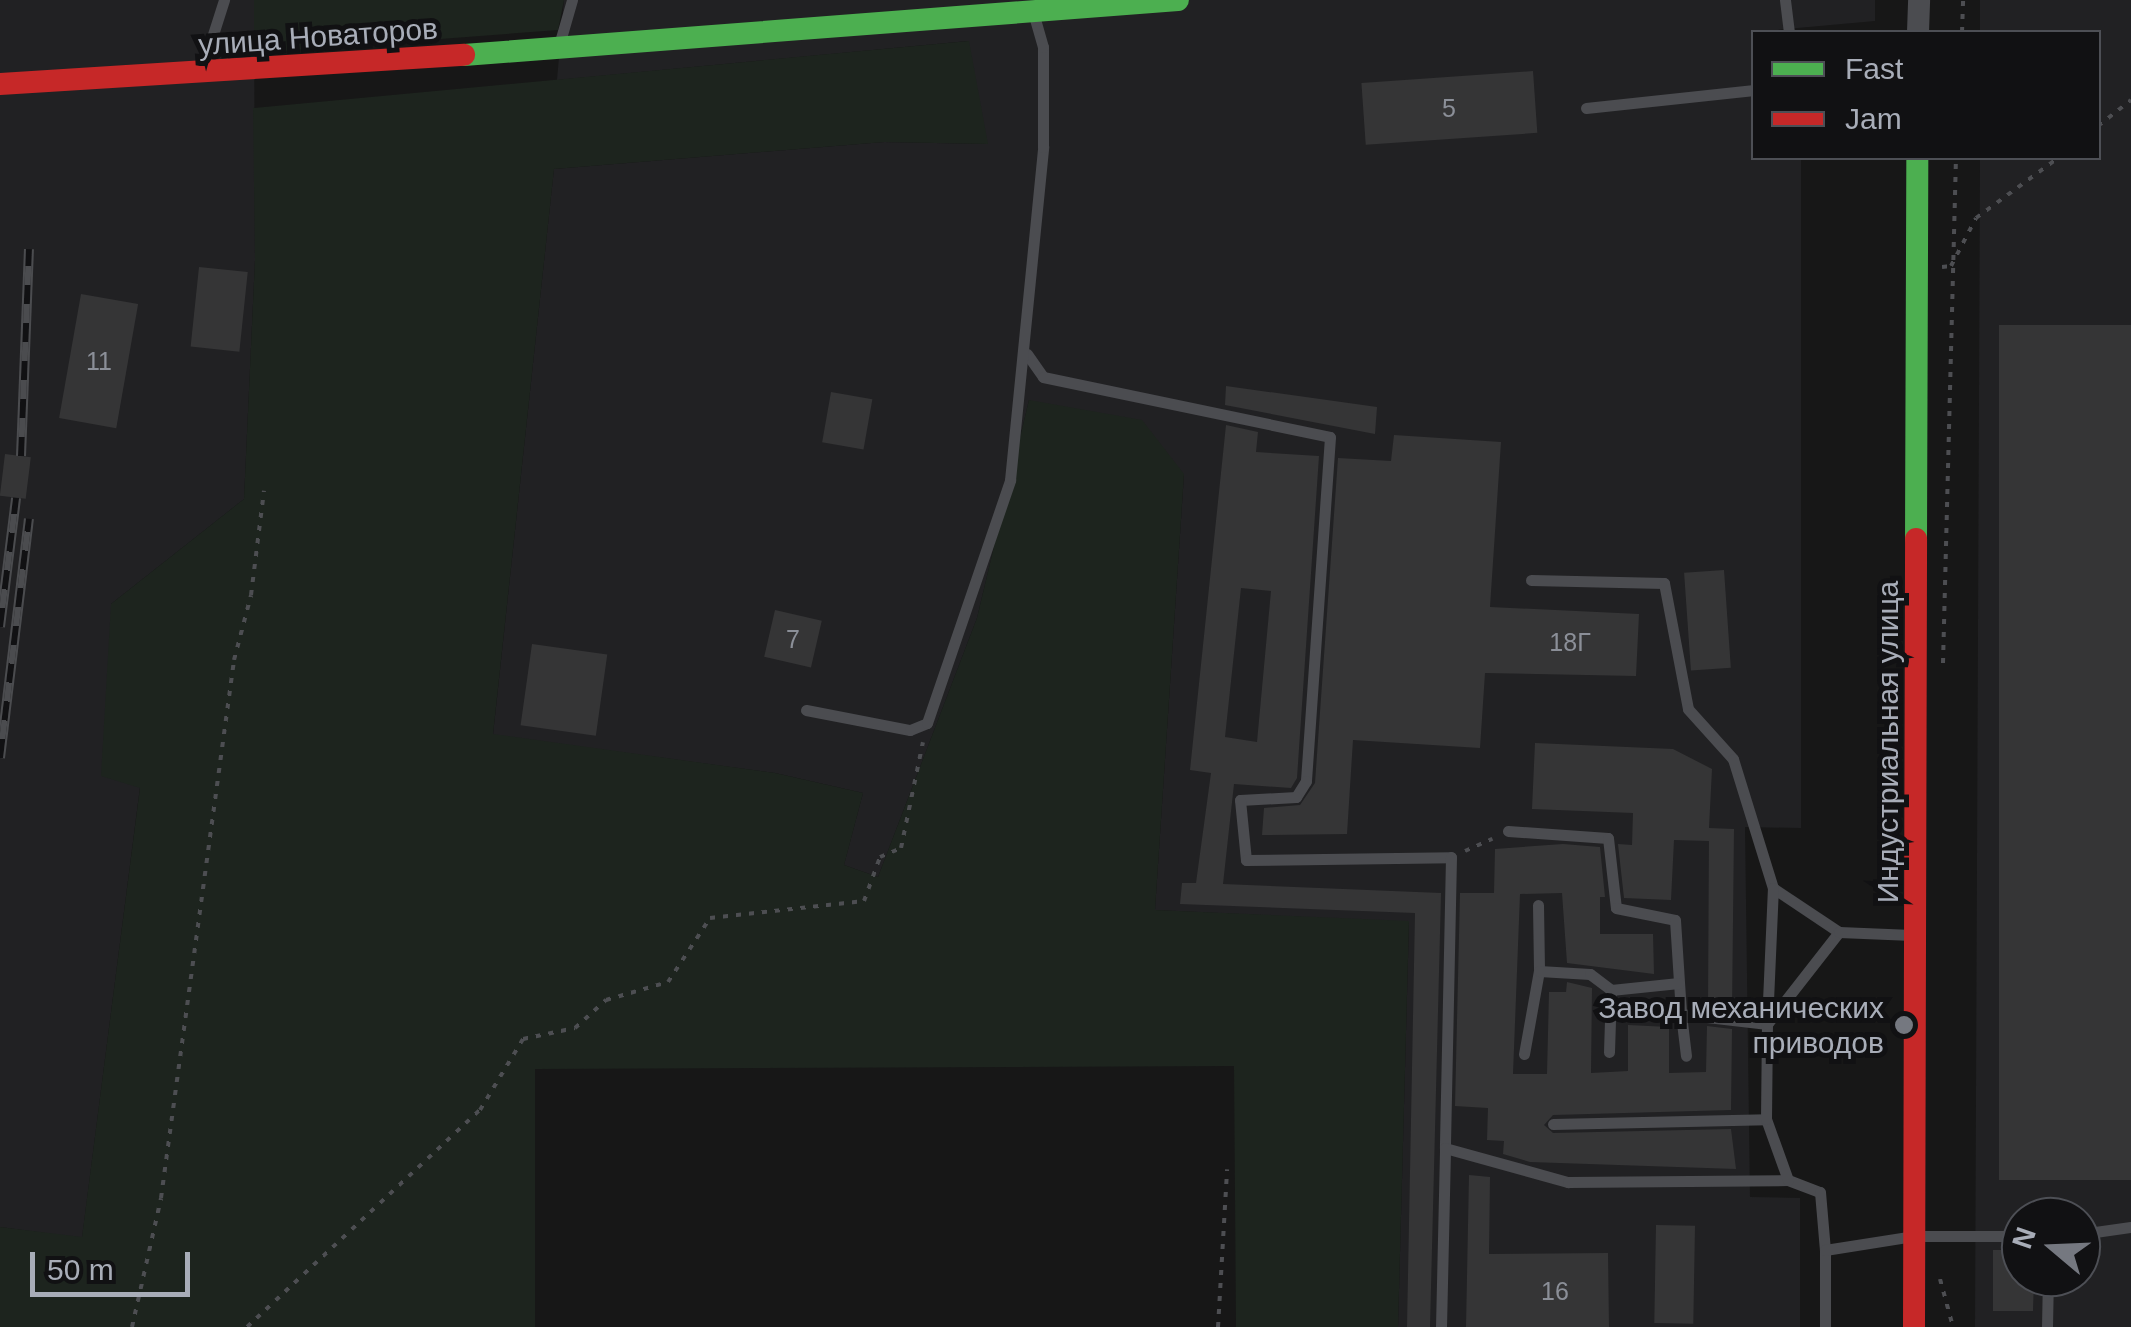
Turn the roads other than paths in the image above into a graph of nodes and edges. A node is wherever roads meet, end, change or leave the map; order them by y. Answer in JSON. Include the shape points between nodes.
{"nodes":[{"id":1,"x":224,"y":0,"type":"edge"},
{"id":2,"x":572,"y":0,"type":"edge"},
{"id":3,"x":1178,"y":0,"type":"edge"},
{"id":4,"x":1784,"y":0,"type":"edge"},
{"id":5,"x":1920,"y":0,"type":"edge"},
{"id":6,"x":1048,"y":8,"type":"edge"},
{"id":7,"x":1789,"y":30,"type":"edge"},
{"id":8,"x":1918,"y":30,"type":"edge"},
{"id":9,"x":558,"y":50,"type":"junction"},
{"id":10,"x":200,"y":76,"type":"junction"},
{"id":11,"x":0,"y":84,"type":"edge"},
{"id":12,"x":1751,"y":90,"type":"edge"},
{"id":13,"x":1586,"y":108,"type":"dead end"},
{"id":14,"x":1917,"y":160,"type":"edge"},
{"id":15,"x":1027,"y":354,"type":"junction"},
{"id":16,"x":1532,"y":580,"type":"dead end"},
{"id":17,"x":806,"y":710,"type":"dead end"},
{"id":18,"x":1508,"y":831,"type":"road end"},
{"id":19,"x":1773,"y":888,"type":"junction"},
{"id":20,"x":1538,"y":905,"type":"dead end"},
{"id":21,"x":1839,"y":932,"type":"junction"},
{"id":22,"x":1916,"y":935,"type":"junction"},
{"id":23,"x":1539,"y":971,"type":"junction"},
{"id":24,"x":1679,"y":983,"type":"junction"},
{"id":25,"x":1611,"y":990,"type":"junction"},
{"id":26,"x":1680,"y":1014,"type":"junction"},
{"id":27,"x":1767,"y":1024,"type":"junction"},
{"id":28,"x":1610,"y":1052,"type":"dead end"},
{"id":29,"x":1524,"y":1054,"type":"dead end"},
{"id":30,"x":1686,"y":1056,"type":"dead end"},
{"id":31,"x":1766,"y":1119,"type":"junction"},
{"id":32,"x":1553,"y":1124,"type":"dead end"},
{"id":33,"x":1445,"y":1148,"type":"junction"},
{"id":34,"x":1788,"y":1180,"type":"junction"},
{"id":35,"x":2131,"y":1226,"type":"edge"},
{"id":36,"x":2101,"y":1231,"type":"edge"},
{"id":37,"x":1913,"y":1236,"type":"junction"},
{"id":38,"x":2001,"y":1236,"type":"edge"},
{"id":39,"x":1825,"y":1250,"type":"junction"},
{"id":40,"x":2048,"y":1297,"type":"edge"},
{"id":41,"x":1440,"y":1327,"type":"edge"},
{"id":42,"x":1825,"y":1327,"type":"edge"},
{"id":43,"x":1914,"y":1327,"type":"edge"},
{"id":44,"x":2047,"y":1327,"type":"edge"}],
"edges":[{"from":1,"to":10,"type":"lane"},
{"from":2,"to":9,"type":"lane"},
{"from":3,"to":6,"type":"street","name":"улица Новаторов"},
{"from":4,"to":7,"type":"lane"},
{"from":5,"to":8,"type":"street"},
{"from":6,"to":9,"type":"street","name":"улица Новаторов"},
{"from":6,"to":15,"type":"lane"},
{"from":9,"to":10,"type":"street","name":"улица Новаторов"},
{"from":10,"to":11,"type":"street","name":"улица Новаторов"},
{"from":12,"to":13,"type":"lane"},
{"from":14,"to":22,"type":"street","name":"Индустриальная улица"},
{"from":15,"to":17,"type":"lane","via":[[1010,480],[927,723],[910,730]]},
{"from":15,"to":33,"type":"lane","via":[[1044,377],[1330,437],[1306,781],[1296,797],[1240,800],[1246,860],[1452,858]]},
{"from":16,"to":19,"type":"lane","via":[[1664,583],[1688,709],[1733,759]]},
{"from":18,"to":24,"type":"lane","via":[[1608,838],[1616,908],[1675,920]]},
{"from":19,"to":21,"type":"lane"},
{"from":19,"to":27,"type":"lane"},
{"from":20,"to":23,"type":"lane"},
{"from":21,"to":22,"type":"lane"},
{"from":21,"to":27,"type":"lane"},
{"from":22,"to":37,"type":"street","name":"Индустриальная улица"},
{"from":23,"to":25,"type":"lane","via":[[1590,974]]},
{"from":23,"to":29,"type":"lane"},
{"from":24,"to":25,"type":"lane"},
{"from":24,"to":26,"type":"lane"},
{"from":25,"to":28,"type":"lane"},
{"from":26,"to":27,"type":"lane"},
{"from":26,"to":30,"type":"lane"},
{"from":27,"to":31,"type":"lane"},
{"from":31,"to":32,"type":"lane"},
{"from":31,"to":34,"type":"lane"},
{"from":33,"to":34,"type":"lane","via":[[1568,1182]]},
{"from":33,"to":41,"type":"lane"},
{"from":34,"to":39,"type":"lane","via":[[1820,1192]]},
{"from":35,"to":36,"type":"lane"},
{"from":37,"to":38,"type":"lane"},
{"from":37,"to":39,"type":"lane"},
{"from":37,"to":43,"type":"street","name":"Индустриальная улица"},
{"from":39,"to":42,"type":"lane"},
{"from":40,"to":44,"type":"lane"}]}
